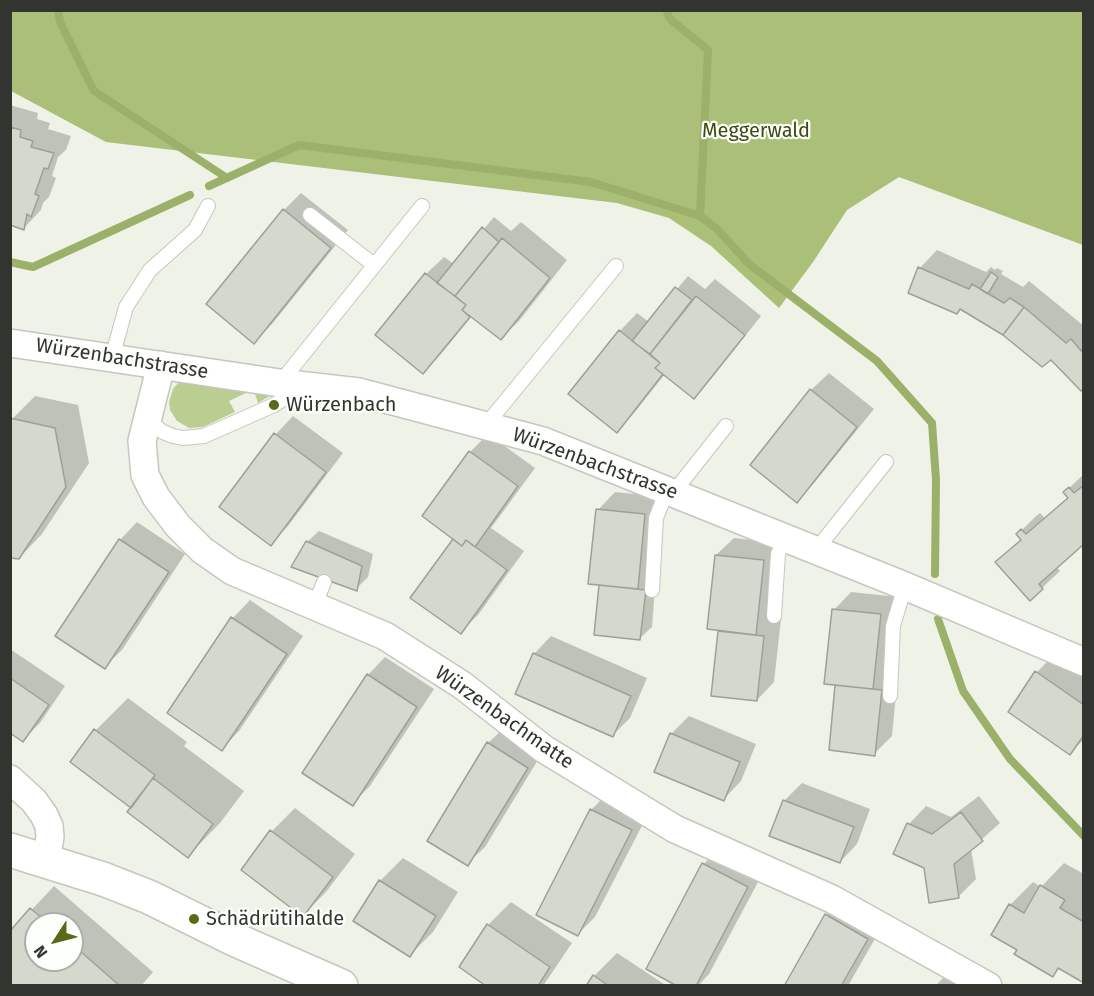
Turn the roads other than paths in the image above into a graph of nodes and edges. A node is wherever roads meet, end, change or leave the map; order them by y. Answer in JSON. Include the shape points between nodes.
{"nodes":[{"id":1,"x":208,"y":206,"type":"dead end"},
{"id":2,"x":422,"y":206,"type":"dead end"},
{"id":3,"x":310,"y":215,"type":"dead end"},
{"id":4,"x":374,"y":265,"type":"junction"},
{"id":5,"x":616,"y":266,"type":"dead end"},
{"id":6,"x":10,"y":342,"type":"edge"},
{"id":7,"x":112,"y":358,"type":"junction"},
{"id":8,"x":161,"y":365,"type":"junction"},
{"id":9,"x":288,"y":384,"type":"junction"},
{"id":10,"x":147,"y":420,"type":"junction"},
{"id":11,"x":486,"y":425,"type":"junction"},
{"id":12,"x":726,"y":426,"type":"dead end"},
{"id":13,"x":886,"y":462,"type":"dead end"},
{"id":14,"x":670,"y":492,"type":"junction"},
{"id":15,"x":785,"y":538,"type":"junction"},
{"id":16,"x":816,"y":550,"type":"junction"},
{"id":17,"x":904,"y":586,"type":"junction"},
{"id":18,"x":652,"y":590,"type":"dead end"},
{"id":19,"x":774,"y":616,"type":"dead end"},
{"id":20,"x":1083,"y":662,"type":"edge"},
{"id":21,"x":890,"y":696,"type":"dead end"},
{"id":22,"x":10,"y":779,"type":"edge"},
{"id":23,"x":10,"y":850,"type":"edge"},
{"id":24,"x":46,"y":860,"type":"junction"},
{"id":25,"x":298,"y":977,"type":"edge"},
{"id":26,"x":341,"y":986,"type":"edge"},
{"id":27,"x":988,"y":986,"type":"edge"}],
"edges":[{"from":1,"to":7,"type":"lane","via":[[195,230],[150,270],[126,307]]},
{"from":2,"to":4,"type":"lane"},
{"from":3,"to":4,"type":"lane"},
{"from":4,"to":9,"type":"lane"},
{"from":5,"to":11,"type":"lane"},
{"from":6,"to":7,"type":"street","name":"Würzenbachstrasse"},
{"from":7,"to":8,"type":"street","name":"Würzenbachstrasse"},
{"from":8,"to":9,"type":"street","name":"Würzenbachstrasse"},
{"from":8,"to":10,"type":"street","name":"Würzenbachmatte"},
{"from":9,"to":10,"type":"lane","via":[[286,397],[274,405],[204,436],[173,436]]},
{"from":9,"to":11,"type":"street","name":"Würzenbachstrasse","via":[[359,392]]},
{"from":10,"to":27,"type":"street","name":"Würzenbachmatte","via":[[142,441],[143,464],[156,497],[202,550],[232,571],[319,595],[462,685],[544,749],[675,829],[832,899]]},
{"from":11,"to":14,"type":"street","name":"Würzenbachstrasse","via":[[543,441]]},
{"from":12,"to":14,"type":"lane"},
{"from":13,"to":16,"type":"lane"},
{"from":14,"to":15,"type":"street","name":"Würzenbachstrasse"},
{"from":14,"to":18,"type":"lane","via":[[656,519]]},
{"from":15,"to":16,"type":"street","name":"Würzenbachstrasse"},
{"from":15,"to":19,"type":"lane","via":[[778,554]]},
{"from":16,"to":17,"type":"street","name":"Würzenbachstrasse"},
{"from":17,"to":20,"type":"street","name":"Würzenbachstrasse"},
{"from":17,"to":21,"type":"lane","via":[[893,626]]},
{"from":22,"to":24,"type":"street","via":[[34,801],[49,826]]},
{"from":23,"to":24,"type":"main road"},
{"from":24,"to":25,"type":"main road","via":[[148,897],[236,940]]},
{"from":25,"to":26,"type":"main road"}]}
